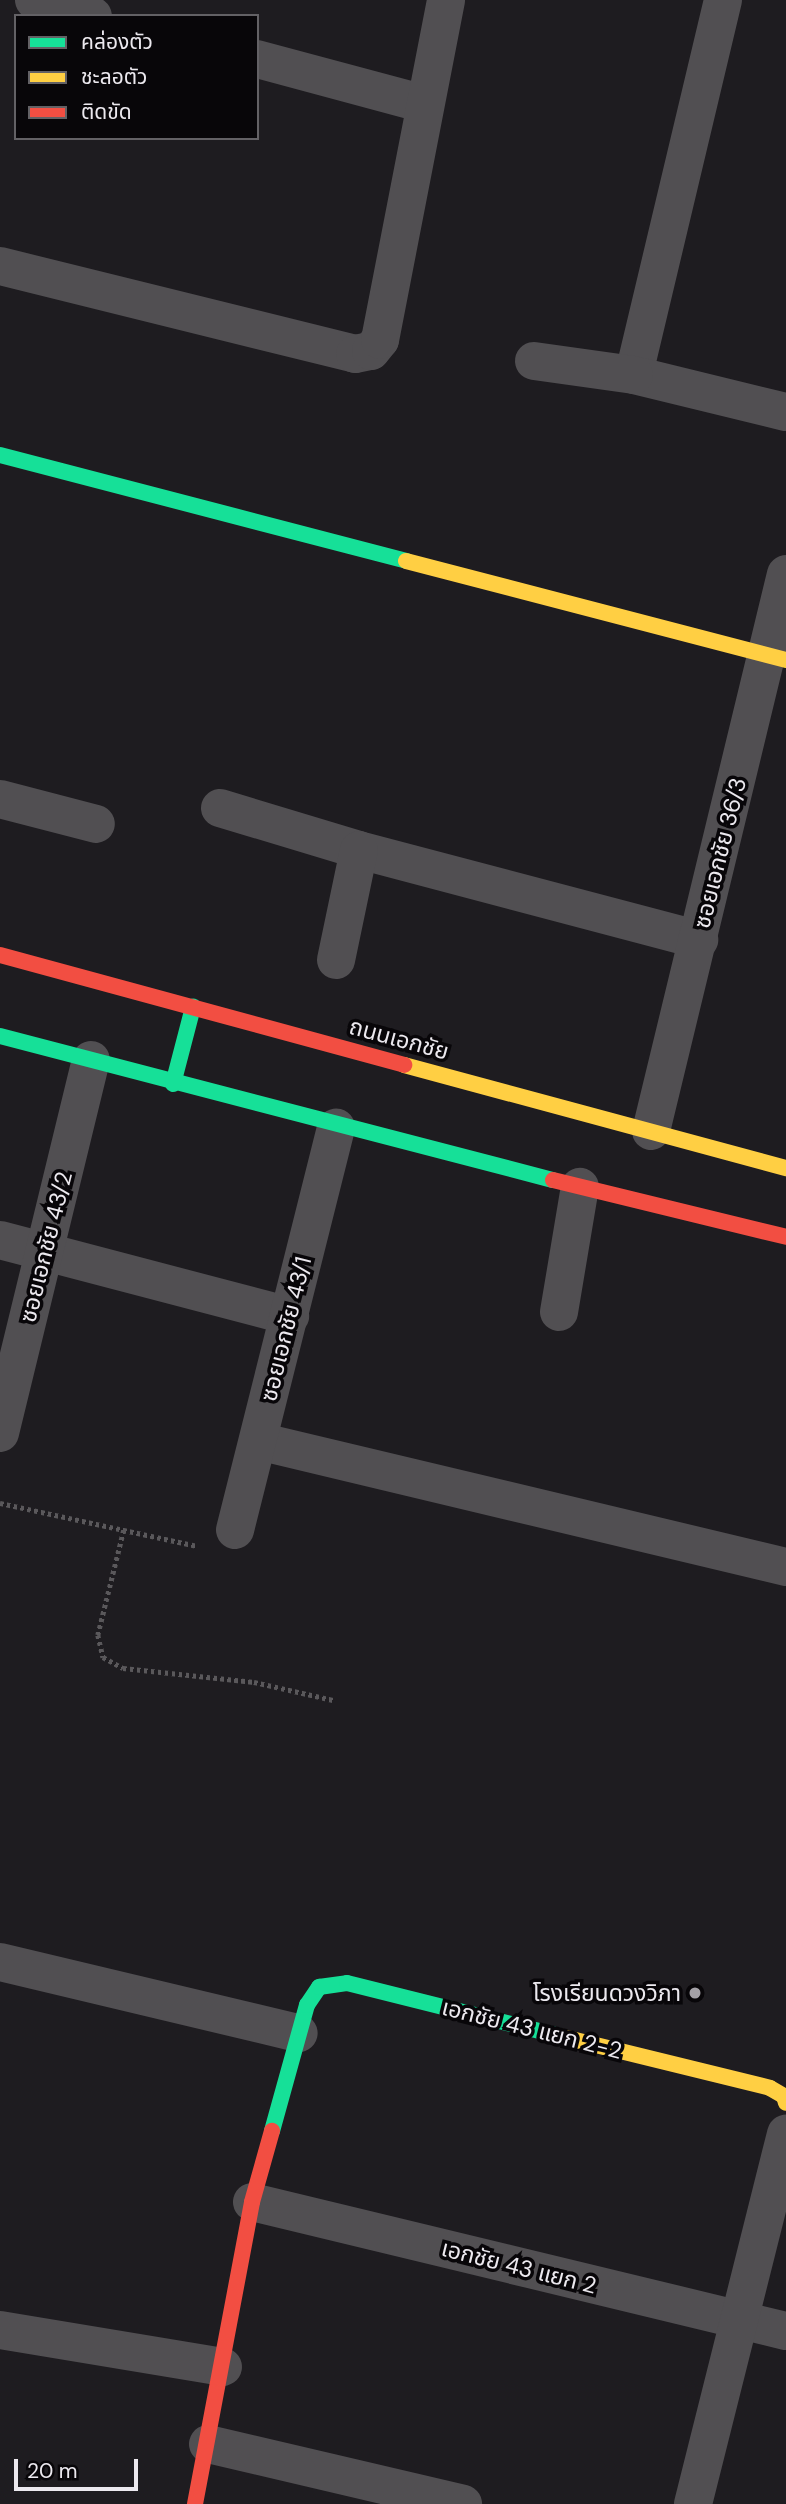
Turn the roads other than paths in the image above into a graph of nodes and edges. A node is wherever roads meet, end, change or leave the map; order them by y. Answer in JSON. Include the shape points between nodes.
{"nodes":[{"id":1,"x":34,"y":0,"type":"edge"},
{"id":2,"x":446,"y":0,"type":"edge"},
{"id":3,"x":723,"y":0,"type":"edge"},
{"id":4,"x":86,"y":14,"type":"edge"},
{"id":5,"x":259,"y":61,"type":"edge"},
{"id":6,"x":425,"y":104,"type":"junction"},
{"id":7,"x":0,"y":266,"type":"edge"},
{"id":8,"x":534,"y":361,"type":"dead end"},
{"id":9,"x":634,"y":375,"type":"junction"},
{"id":10,"x":786,"y":412,"type":"edge"},
{"id":11,"x":0,"y":455,"type":"edge"},
{"id":12,"x":786,"y":575,"type":"edge"},
{"id":13,"x":777,"y":657,"type":"edge"},
{"id":14,"x":0,"y":799,"type":"edge"},
{"id":15,"x":220,"y":807,"type":"dead end"},
{"id":16,"x":96,"y":824,"type":"dead end"},
{"id":17,"x":359,"y":850,"type":"junction"},
{"id":18,"x":699,"y":940,"type":"junction"},
{"id":19,"x":0,"y":955,"type":"edge"},
{"id":20,"x":336,"y":960,"type":"dead end"},
{"id":21,"x":193,"y":1007,"type":"junction"},
{"id":22,"x":0,"y":1036,"type":"edge"},
{"id":23,"x":91,"y":1060,"type":"junction"},
{"id":24,"x":173,"y":1084,"type":"junction"},
{"id":25,"x":336,"y":1127,"type":"junction"},
{"id":26,"x":651,"y":1131,"type":"junction"},
{"id":27,"x":786,"y":1168,"type":"edge"},
{"id":28,"x":580,"y":1187,"type":"junction"},
{"id":29,"x":786,"y":1237,"type":"edge"},
{"id":30,"x":0,"y":1240,"type":"edge"},
{"id":31,"x":45,"y":1252,"type":"junction"},
{"id":32,"x":559,"y":1312,"type":"dead end"},
{"id":33,"x":290,"y":1315,"type":"junction"},
{"id":34,"x":0,"y":1433,"type":"edge"},
{"id":35,"x":258,"y":1440,"type":"junction"},
{"id":36,"x":235,"y":1530,"type":"road end"},
{"id":37,"x":786,"y":1567,"type":"edge"},
{"id":38,"x":0,"y":1962,"type":"edge"},
{"id":39,"x":299,"y":2033,"type":"junction"},
{"id":40,"x":786,"y":2103,"type":"edge"},
{"id":41,"x":786,"y":2133,"type":"edge"},
{"id":42,"x":251,"y":2202,"type":"junction"},
{"id":43,"x":739,"y":2321,"type":"junction"},
{"id":44,"x":0,"y":2330,"type":"edge"},
{"id":45,"x":786,"y":2331,"type":"edge"},
{"id":46,"x":223,"y":2367,"type":"junction"},
{"id":47,"x":208,"y":2445,"type":"junction"},
{"id":48,"x":195,"y":2504,"type":"edge"},
{"id":49,"x":463,"y":2504,"type":"edge"},
{"id":50,"x":693,"y":2504,"type":"edge"}],
"edges":[{"from":1,"to":4,"type":"street"},
{"from":2,"to":6,"type":"street"},
{"from":3,"to":9,"type":"street"},
{"from":5,"to":6,"type":"street"},
{"from":6,"to":7,"type":"street","via":[[380,340],[371,351],[355,354]]},
{"from":8,"to":9,"type":"street"},
{"from":9,"to":10,"type":"street"},
{"from":11,"to":13,"type":"street"},
{"from":12,"to":13,"type":"street","name":"ซอยเอกชัย 36/3"},
{"from":13,"to":18,"type":"street","name":"ซอยเอกชัย 36/3"},
{"from":14,"to":16,"type":"street"},
{"from":15,"to":17,"type":"street"},
{"from":17,"to":18,"type":"street"},
{"from":17,"to":20,"type":"street"},
{"from":18,"to":26,"type":"street","name":"ซอยเอกชัย 36/3"},
{"from":19,"to":21,"type":"street","name":"ถนนเอกชัย"},
{"from":21,"to":24,"type":"street"},
{"from":21,"to":26,"type":"street","name":"ถนนเอกชัย"},
{"from":22,"to":23,"type":"street"},
{"from":23,"to":24,"type":"street"},
{"from":23,"to":31,"type":"street","name":"ซอยเอกชัย 43/2"},
{"from":24,"to":25,"type":"street"},
{"from":25,"to":28,"type":"street"},
{"from":25,"to":33,"type":"street","name":"ซอยเอกชัย 43/1"},
{"from":26,"to":27,"type":"street","name":"ถนนเอกชัย"},
{"from":28,"to":29,"type":"street"},
{"from":28,"to":32,"type":"street"},
{"from":30,"to":31,"type":"street"},
{"from":31,"to":33,"type":"street"},
{"from":31,"to":34,"type":"street","name":"ซอยเอกชัย 43/2"},
{"from":33,"to":35,"type":"street","name":"ซอยเอกชัย 43/1"},
{"from":35,"to":36,"type":"street","name":"ซอยเอกชัย 43/1"},
{"from":35,"to":37,"type":"street"},
{"from":38,"to":39,"type":"street"},
{"from":39,"to":40,"type":"street","name":"เอกชัย 43 แยก 2-2","via":[[307,2005],[319,1987],[347,1983],[770,2088],[784,2096]]},
{"from":39,"to":42,"type":"street"},
{"from":41,"to":43,"type":"street"},
{"from":42,"to":43,"type":"street","name":"เอกชัย 43 แยก 2"},
{"from":42,"to":46,"type":"street"},
{"from":43,"to":45,"type":"street","name":"เอกชัย 43 แยก 2"},
{"from":43,"to":50,"type":"street"},
{"from":44,"to":46,"type":"street"},
{"from":46,"to":47,"type":"street"},
{"from":47,"to":48,"type":"street"},
{"from":47,"to":49,"type":"street"}]}
